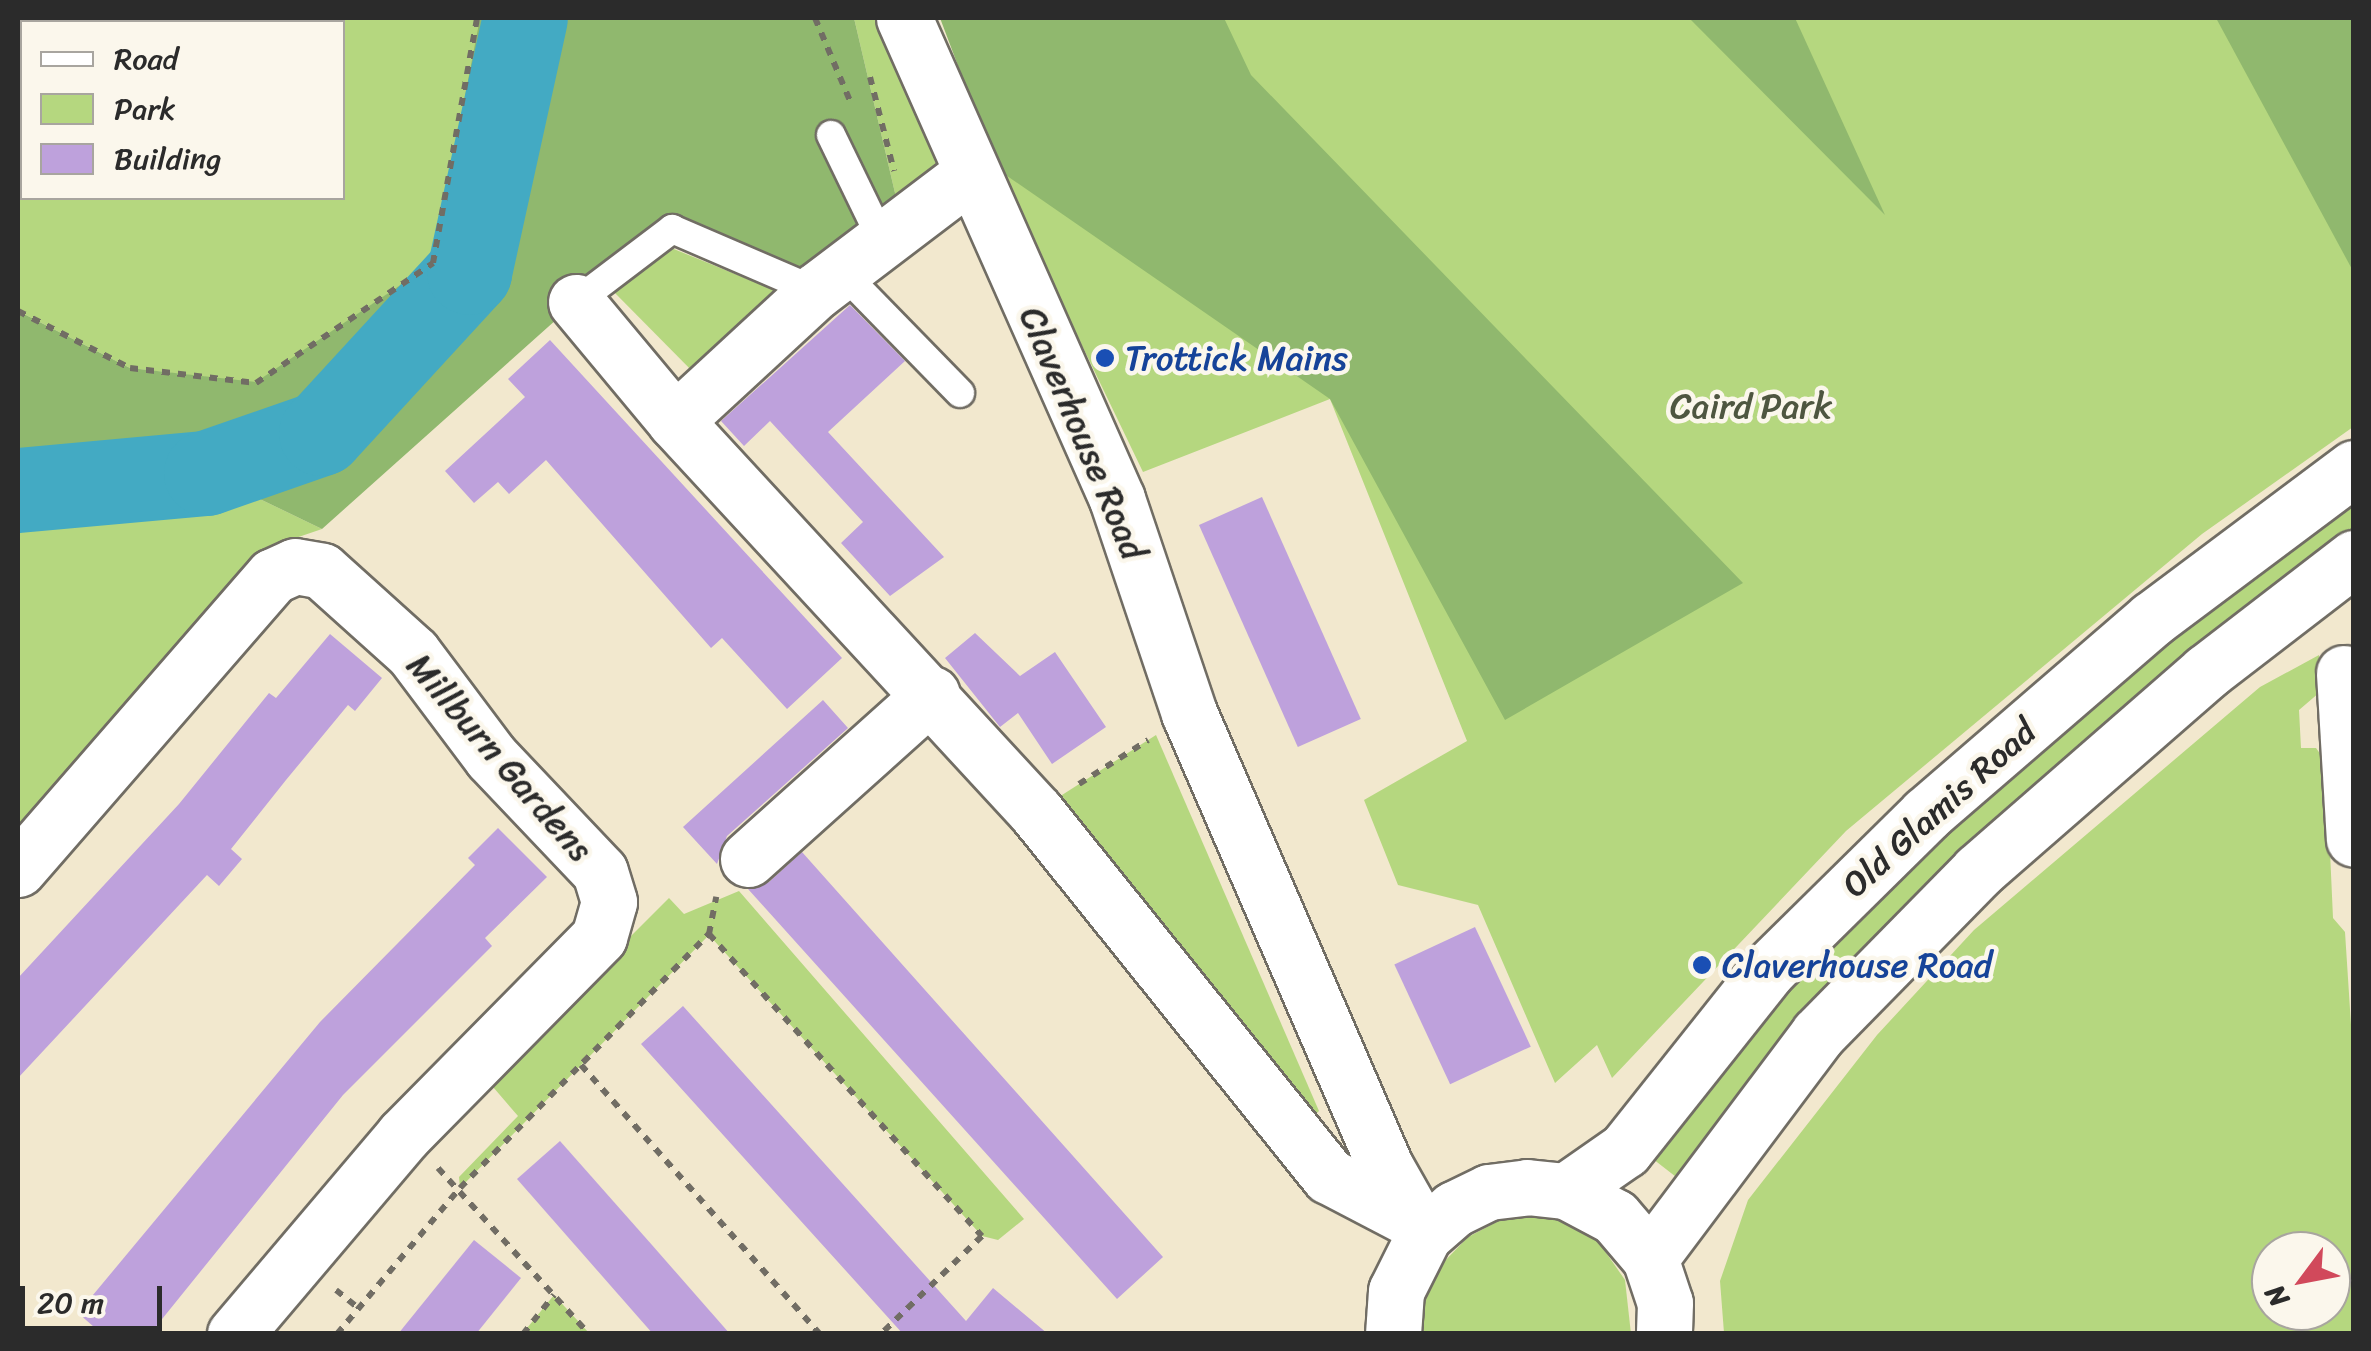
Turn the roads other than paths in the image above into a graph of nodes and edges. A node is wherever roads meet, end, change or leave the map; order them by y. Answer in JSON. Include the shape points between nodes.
{"nodes":[{"id":1,"x":904,"y":18,"type":"edge"},
{"id":2,"x":831,"y":135,"type":"dead end"},
{"id":3,"x":970,"y":174,"type":"junction"},
{"id":4,"x":861,"y":258,"type":"junction"},
{"id":5,"x":576,"y":302,"type":"joint"},
{"id":6,"x":960,"y":394,"type":"dead end"},
{"id":7,"x":675,"y":421,"type":"junction"},
{"id":8,"x":2354,"y":468,"type":"edge"},
{"id":9,"x":2354,"y":558,"type":"edge"},
{"id":10,"x":932,"y":694,"type":"junction"},
{"id":11,"x":2332,"y":708,"type":"dead end"},
{"id":12,"x":2354,"y":839,"type":"edge"},
{"id":13,"x":748,"y":859,"type":"road end"},
{"id":14,"x":18,"y":869,"type":"edge"},
{"id":15,"x":1566,"y":1192,"type":"junction"},
{"id":16,"x":1421,"y":1228,"type":"junction"},
{"id":17,"x":1650,"y":1258,"type":"junction"},
{"id":18,"x":235,"y":1334,"type":"edge"},
{"id":19,"x":1393,"y":1334,"type":"edge"},
{"id":20,"x":1664,"y":1334,"type":"edge"}],
"edges":[{"from":1,"to":3,"type":"street","name":"Claverhouse Road"},
{"from":2,"to":4,"type":"lane"},
{"from":3,"to":4,"type":"street"},
{"from":3,"to":16,"type":"street","name":"Claverhouse Road","via":[[1117,498],[1188,713],[1385,1166]]},
{"from":4,"to":5,"type":"lane","via":[[672,229]]},
{"from":4,"to":6,"type":"lane"},
{"from":4,"to":7,"type":"street"},
{"from":5,"to":7,"type":"street"},
{"from":7,"to":10,"type":"street"},
{"from":8,"to":15,"type":"street","name":"Old Glamis Road","via":[[2152,620],[1926,814],[1768,970],[1625,1150]]},
{"from":9,"to":17,"type":"street","name":"Old Glamis Road","via":[[2206,672],[1978,871],[1818,1034]]},
{"from":10,"to":13,"type":"street"},
{"from":10,"to":16,"type":"street","via":[[1036,812],[1329,1176]]},
{"from":11,"to":12,"type":"street"},
{"from":14,"to":18,"type":"street","name":"Millburn Gardens","via":[[272,576],[295,566],[322,571],[413,653],[492,757],[600,872],[609,902],[599,937],[403,1136]]},
{"from":15,"to":16,"type":"street","via":[[1489,1192]]},
{"from":15,"to":17,"type":"street","via":[[1615,1217]]},
{"from":16,"to":19,"type":"street","via":[[1396,1290]]},
{"from":17,"to":20,"type":"street","via":[[1665,1303]]}]}
